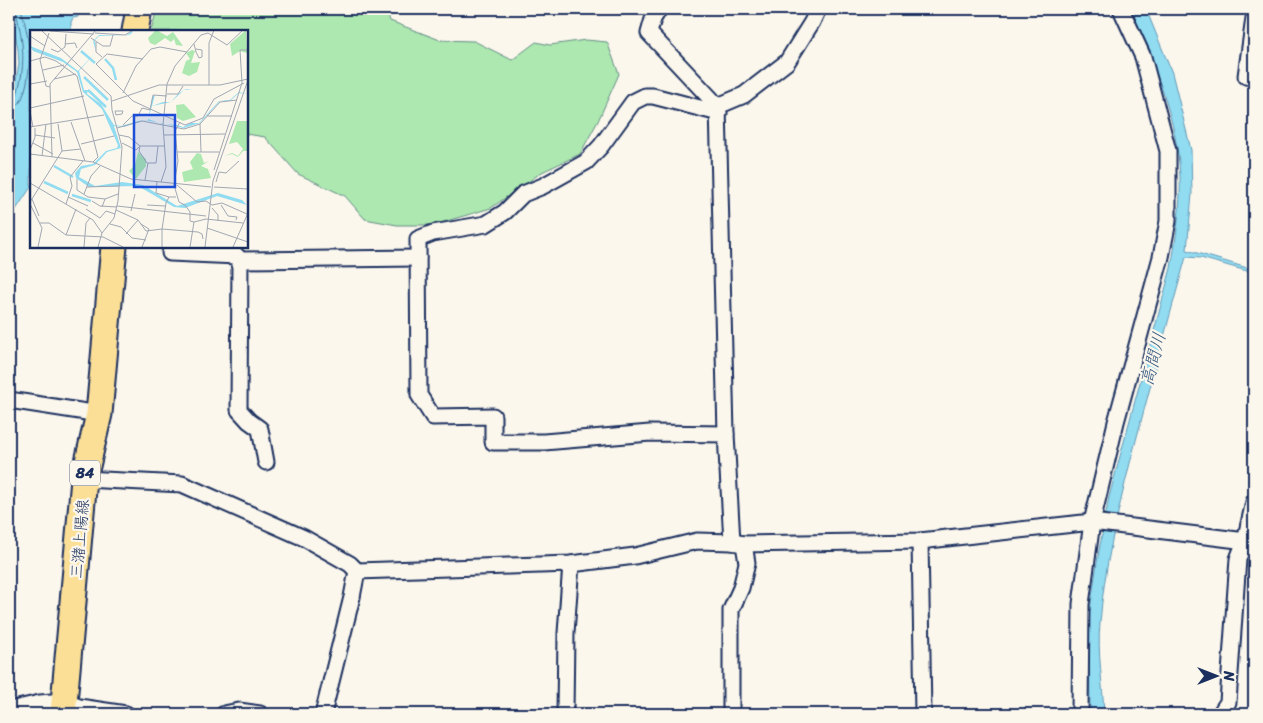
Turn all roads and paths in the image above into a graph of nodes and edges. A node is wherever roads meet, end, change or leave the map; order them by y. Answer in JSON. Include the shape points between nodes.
{"nodes":[{"id":1,"x":138,"y":9,"type":"edge"},
{"id":2,"x":659,"y":9,"type":"edge"},
{"id":3,"x":818,"y":9,"type":"edge"},
{"id":4,"x":1122,"y":9,"type":"edge"},
{"id":5,"x":1254,"y":18,"type":"edge"},
{"id":6,"x":135,"y":30,"type":"edge"},
{"id":7,"x":1254,"y":77,"type":"edge"},
{"id":8,"x":715,"y":107,"type":"junction"},
{"id":9,"x":114,"y":248,"type":"edge"},
{"id":10,"x":170,"y":253,"type":"dead end"},
{"id":11,"x":236,"y":254,"type":"edge"},
{"id":12,"x":418,"y":258,"type":"junction"},
{"id":13,"x":9,"y":400,"type":"edge"},
{"id":14,"x":99,"y":414,"type":"junction"},
{"id":15,"x":726,"y":434,"type":"junction"},
{"id":16,"x":266,"y":462,"type":"dead end"},
{"id":17,"x":84,"y":479,"type":"junction"},
{"id":18,"x":1254,"y":502,"type":"edge"},
{"id":19,"x":1092,"y":522,"type":"junction"},
{"id":20,"x":920,"y":541,"type":"junction"},
{"id":21,"x":1250,"y":542,"type":"edge"},
{"id":22,"x":738,"y":543,"type":"junction"},
{"id":23,"x":571,"y":564,"type":"junction"},
{"id":24,"x":357,"y":571,"type":"junction"},
{"id":25,"x":64,"y":708,"type":"edge"},
{"id":26,"x":9,"y":710,"type":"edge"},
{"id":27,"x":126,"y":714,"type":"edge"},
{"id":28,"x":224,"y":714,"type":"edge"},
{"id":29,"x":260,"y":714,"type":"edge"},
{"id":30,"x":323,"y":714,"type":"edge"},
{"id":31,"x":565,"y":714,"type":"edge"},
{"id":32,"x":731,"y":714,"type":"edge"},
{"id":33,"x":923,"y":714,"type":"edge"},
{"id":34,"x":1080,"y":714,"type":"edge"},
{"id":35,"x":1220,"y":714,"type":"edge"}],
"edges":[{"from":1,"to":6,"type":"main road"},
{"from":2,"to":8,"type":"street","via":[[650,33]]},
{"from":3,"to":8,"type":"street","via":[[787,62],[744,95]]},
{"from":4,"to":19,"type":"street","via":[[1143,58],[1168,151],[1168,222],[1162,257]]},
{"from":5,"to":7,"type":"street","via":[[1246,76]]},
{"from":8,"to":12,"type":"street","via":[[653,96],[633,102],[586,162],[523,194],[505,212],[486,224],[433,233],[418,239]]},
{"from":8,"to":15,"type":"street"},
{"from":9,"to":14,"type":"main road","name":"三潴上陽線","number":"84"},
{"from":10,"to":11,"type":"street"},
{"from":11,"to":12,"type":"street"},
{"from":11,"to":16,"type":"street","via":[[239,410],[260,429]]},
{"from":12,"to":15,"type":"street","via":[[419,395],[433,417],[493,416],[493,442],[544,442],[650,433]]},
{"from":13,"to":14,"type":"street"},
{"from":14,"to":17,"type":"main road","name":"三潴上陽線","number":"84"},
{"from":15,"to":22,"type":"street"},
{"from":17,"to":24,"type":"street","via":[[182,484],[304,538]]},
{"from":17,"to":25,"type":"main road","name":"三潴上陽線","number":"84"},
{"from":18,"to":21,"type":"street"},
{"from":19,"to":20,"type":"street"},
{"from":19,"to":21,"type":"street"},
{"from":19,"to":34,"type":"street","via":[[1081,604]]},
{"from":20,"to":22,"type":"street"},
{"from":20,"to":33,"type":"street"},
{"from":21,"to":35,"type":"street","via":[[1238,559],[1228,702]]},
{"from":22,"to":23,"type":"street","via":[[698,540],[635,556]]},
{"from":22,"to":32,"type":"street","via":[[746,563],[741,588],[731,610]]},
{"from":23,"to":24,"type":"street"},
{"from":23,"to":31,"type":"street"},
{"from":24,"to":30,"type":"street"},
{"from":25,"to":26,"type":"street","via":[[40,703]]},
{"from":25,"to":27,"type":"street","via":[[80,707]]},
{"from":28,"to":29,"type":"street","via":[[239,711]]}]}
